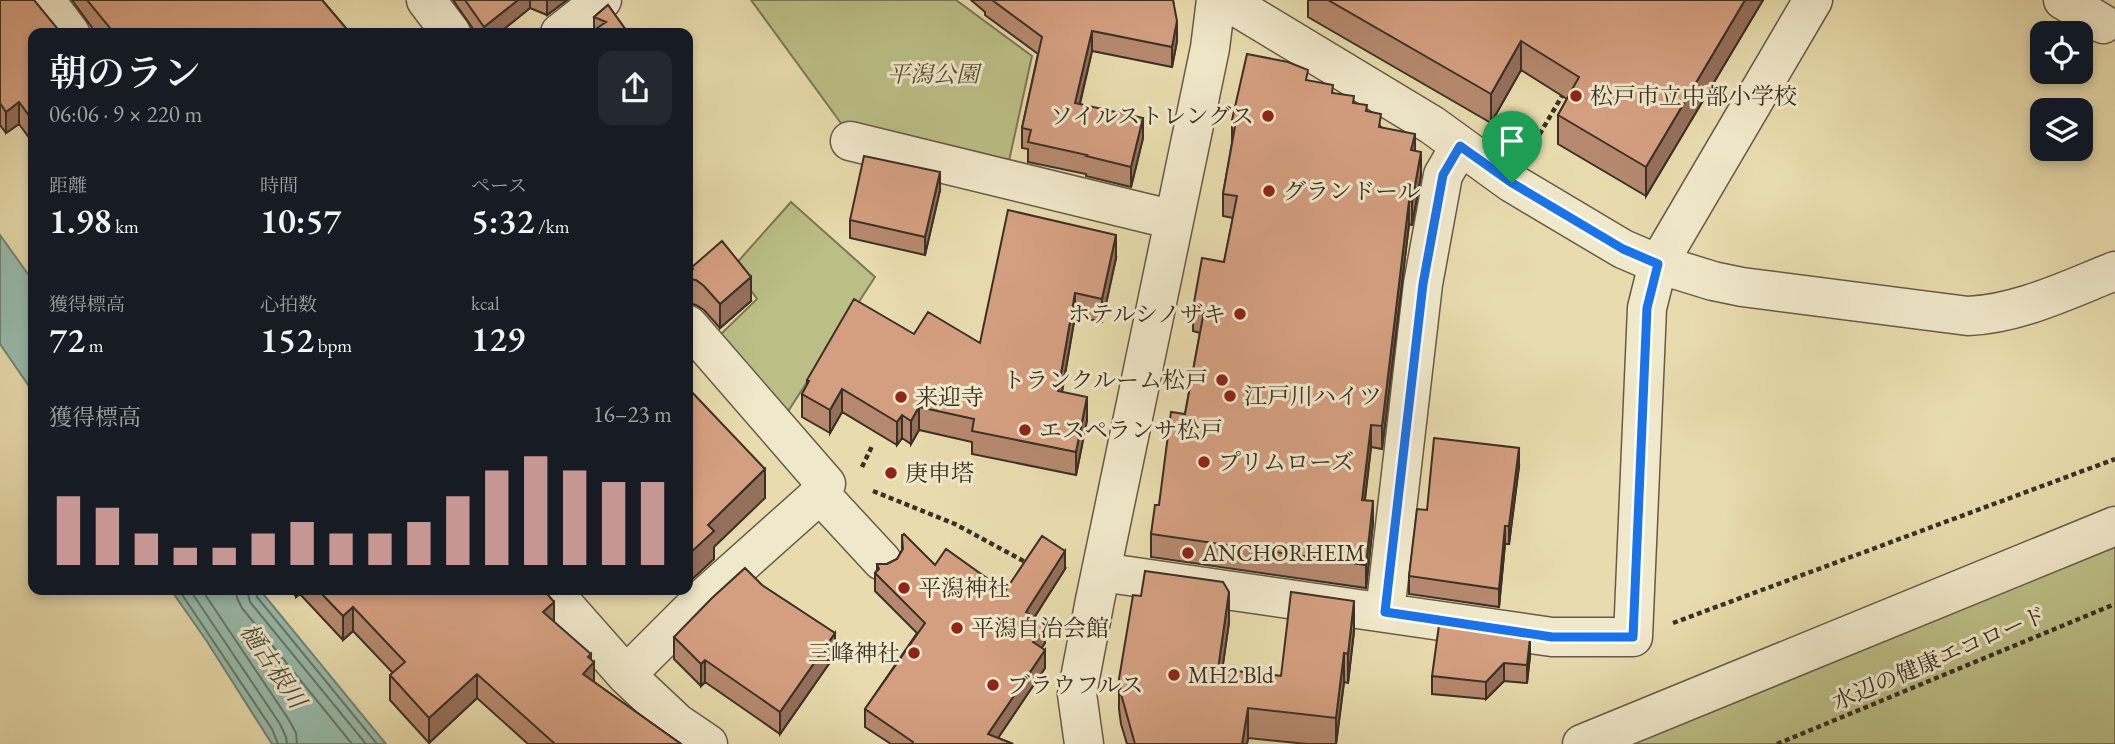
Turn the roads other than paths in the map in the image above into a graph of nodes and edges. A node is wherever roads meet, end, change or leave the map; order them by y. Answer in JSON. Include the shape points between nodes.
{"nodes":[{"id":1,"x":45,"y":0,"type":"edge"},
{"id":2,"x":426,"y":0,"type":"edge"},
{"id":3,"x":602,"y":0,"type":"edge"},
{"id":4,"x":1216,"y":0,"type":"edge"},
{"id":5,"x":1225,"y":0,"type":"edge"},
{"id":6,"x":1813,"y":0,"type":"edge"},
{"id":7,"x":2063,"y":0,"type":"edge"},
{"id":8,"x":2103,"y":24,"type":"dead end"},
{"id":9,"x":66,"y":28,"type":"edge"},
{"id":10,"x":448,"y":28,"type":"edge"},
{"id":11,"x":566,"y":28,"type":"edge"},
{"id":12,"x":850,"y":141,"type":"dead end"},
{"id":13,"x":1460,"y":146,"type":"junction"},
{"id":14,"x":1174,"y":220,"type":"junction"},
{"id":15,"x":1658,"y":264,"type":"junction"},
{"id":16,"x":2115,"y":271,"type":"edge"},
{"id":17,"x":693,"y":331,"type":"edge"},
{"id":18,"x":832,"y":486,"type":"junction"},
{"id":19,"x":2115,"y":526,"type":"edge"},
{"id":20,"x":882,"y":561,"type":"edge"},
{"id":21,"x":1101,"y":572,"type":"junction"},
{"id":22,"x":555,"y":595,"type":"edge"},
{"id":23,"x":1385,"y":612,"type":"junction"},
{"id":24,"x":626,"y":675,"type":"junction"},
{"id":25,"x":708,"y":744,"type":"edge"},
{"id":26,"x":1084,"y":744,"type":"edge"},
{"id":27,"x":1582,"y":744,"type":"edge"}],
"edges":[{"from":1,"to":9,"type":"street"},
{"from":2,"to":10,"type":"street"},
{"from":3,"to":11,"type":"street"},
{"from":4,"to":14,"type":"street"},
{"from":5,"to":13,"type":"street"},
{"from":6,"to":15,"type":"street"},
{"from":7,"to":8,"type":"street"},
{"from":12,"to":14,"type":"street"},
{"from":13,"to":15,"type":"street","via":[[1512,183],[1623,249]]},
{"from":13,"to":23,"type":"street","via":[[1443,175],[1423,284]]},
{"from":14,"to":21,"type":"street"},
{"from":15,"to":16,"type":"street","via":[[1742,287],[1968,316],[2041,300]]},
{"from":15,"to":23,"type":"street","via":[[1647,308],[1633,637],[1552,637]]},
{"from":17,"to":18,"type":"street"},
{"from":18,"to":20,"type":"street"},
{"from":18,"to":24,"type":"street","via":[[698,603]]},
{"from":19,"to":27,"type":"street"},
{"from":21,"to":23,"type":"street"},
{"from":21,"to":26,"type":"street","via":[[1077,694]]},
{"from":22,"to":24,"type":"street"},
{"from":24,"to":25,"type":"street","via":[[677,723]]}]}
